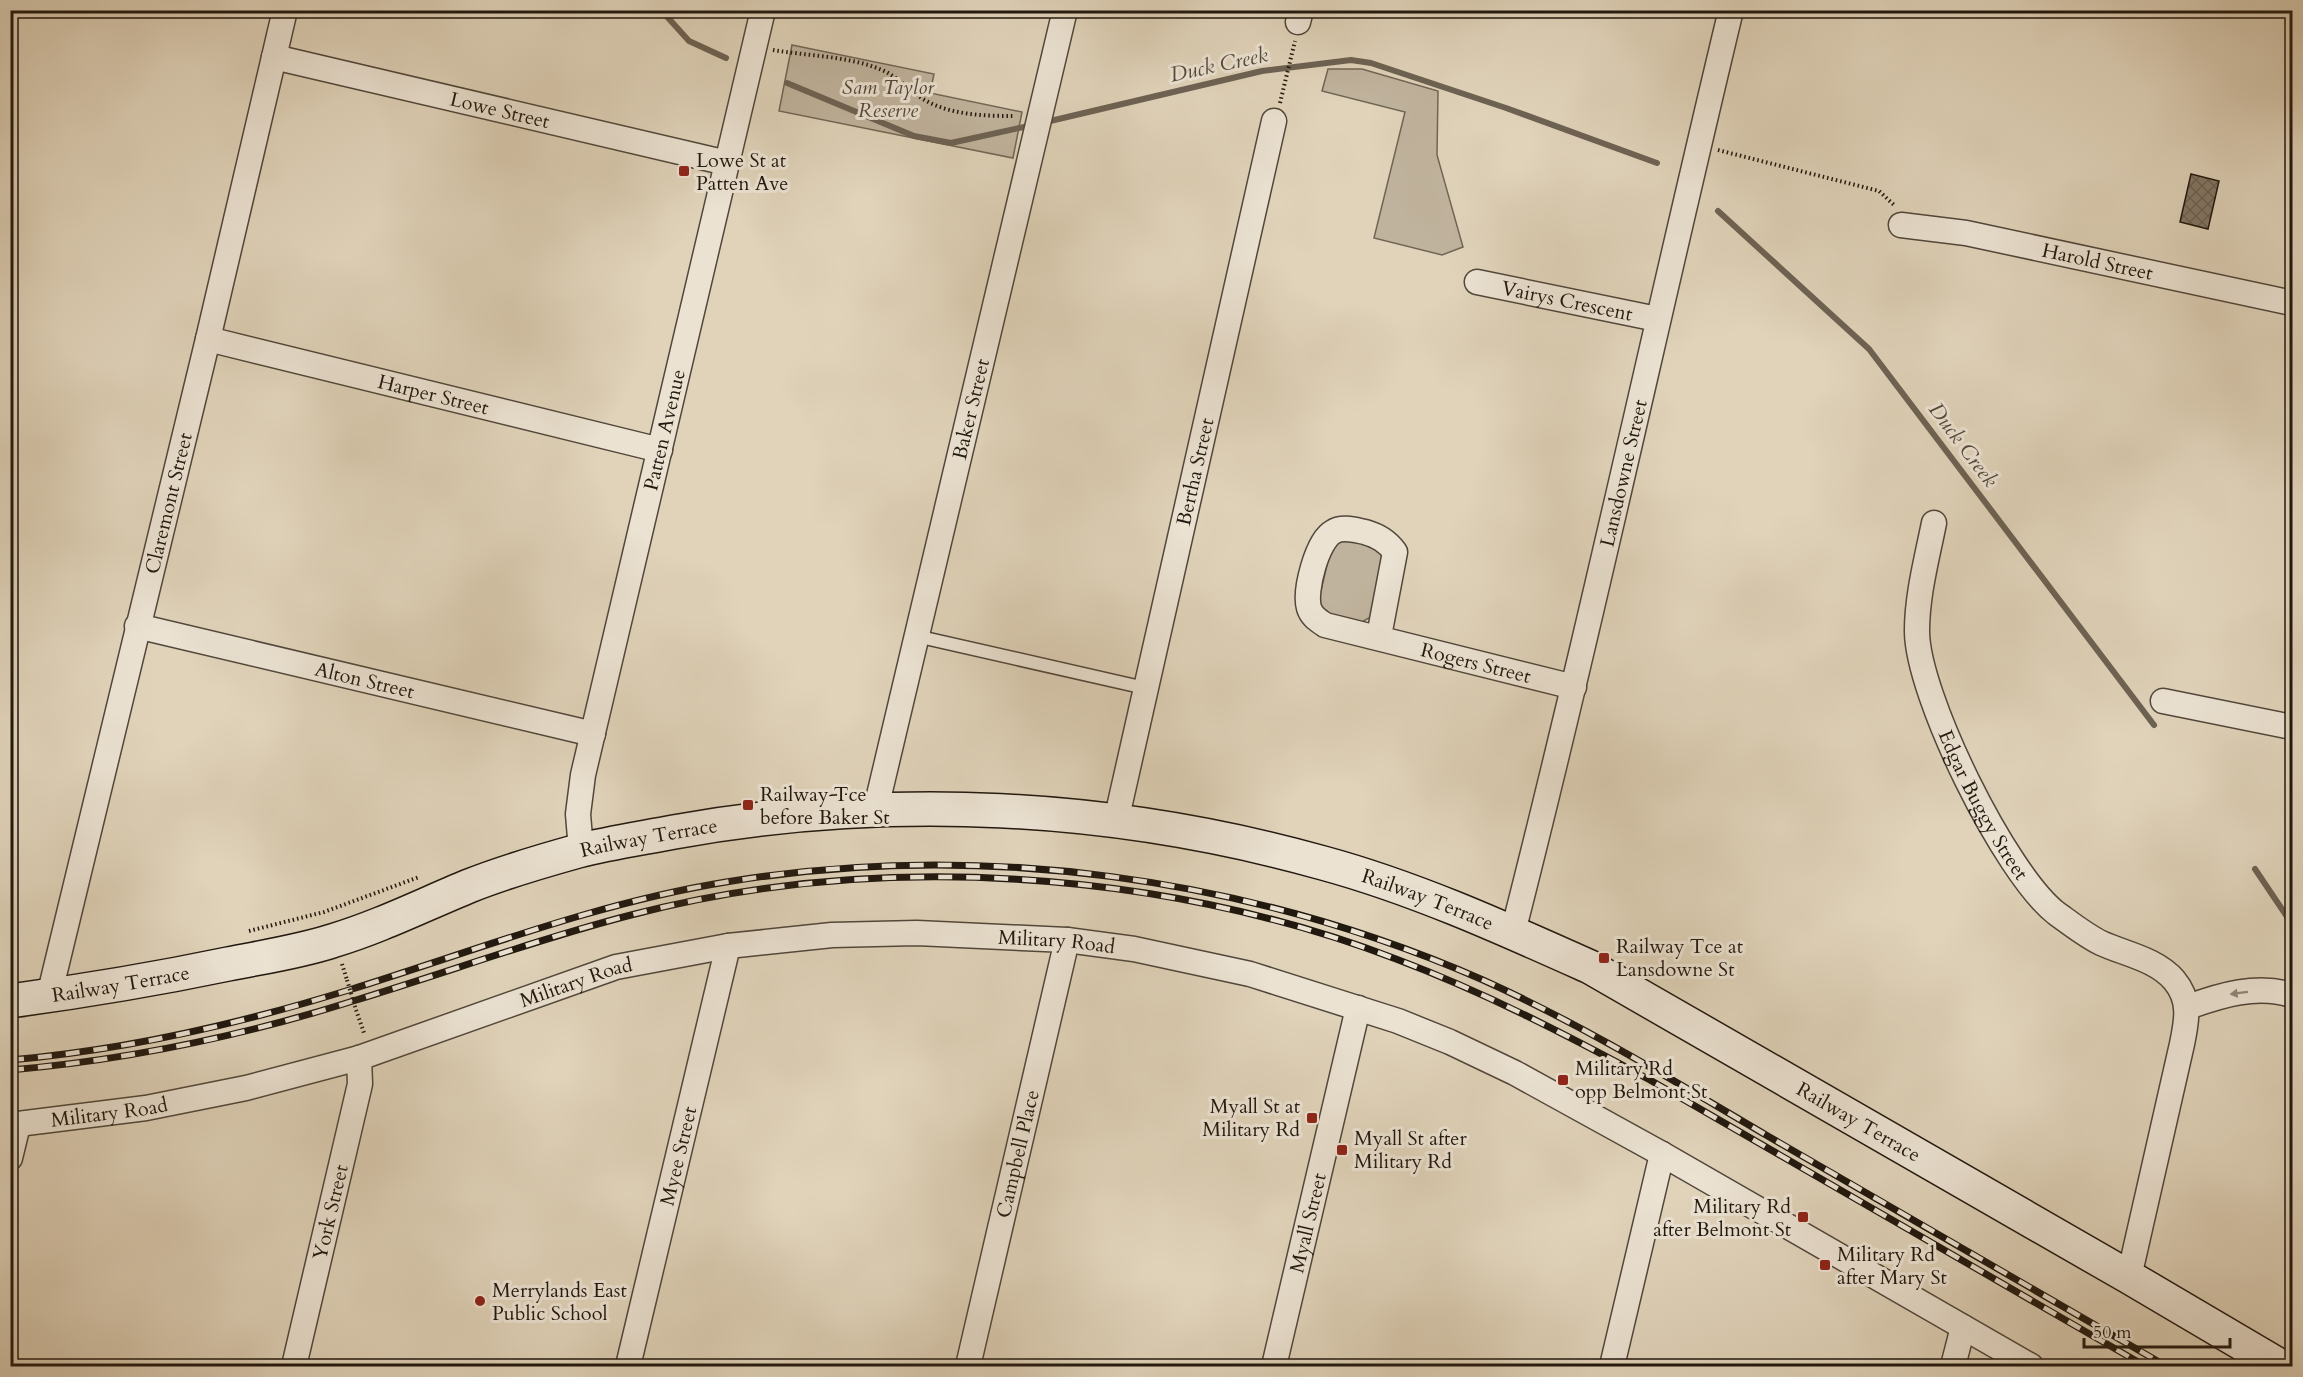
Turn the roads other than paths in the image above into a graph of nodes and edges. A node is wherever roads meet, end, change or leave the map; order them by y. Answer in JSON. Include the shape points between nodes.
{"nodes":[{"id":1,"x":285,"y":10,"type":"edge"},
{"id":2,"x":764,"y":10,"type":"edge"},
{"id":3,"x":1065,"y":10,"type":"edge"},
{"id":4,"x":1731,"y":10,"type":"edge"},
{"id":5,"x":274,"y":57,"type":"junction"},
{"id":6,"x":1274,"y":121,"type":"dead end"},
{"id":7,"x":727,"y":163,"type":"junction"},
{"id":8,"x":1908,"y":226,"type":"road end"},
{"id":9,"x":1477,"y":282,"type":"dead end"},
{"id":10,"x":2292,"y":303,"type":"edge"},
{"id":11,"x":1657,"y":320,"type":"junction"},
{"id":12,"x":208,"y":339,"type":"junction"},
{"id":13,"x":660,"y":450,"type":"junction"},
{"id":14,"x":1934,"y":523,"type":"dead end"},
{"id":15,"x":137,"y":626,"type":"junction"},
{"id":16,"x":916,"y":636,"type":"junction"},
{"id":17,"x":1379,"y":636,"type":"junction"},
{"id":18,"x":1574,"y":687,"type":"junction"},
{"id":19,"x":1145,"y":688,"type":"junction"},
{"id":20,"x":2163,"y":701,"type":"dead end"},
{"id":21,"x":2292,"y":727,"type":"edge"},
{"id":22,"x":593,"y":734,"type":"junction"},
{"id":23,"x":876,"y":808,"type":"junction"},
{"id":24,"x":1116,"y":821,"type":"junction"},
{"id":25,"x":581,"y":850,"type":"junction"},
{"id":26,"x":1513,"y":932,"type":"junction"},
{"id":27,"x":1067,"y":940,"type":"junction"},
{"id":28,"x":728,"y":946,"type":"junction"},
{"id":29,"x":2292,"y":995,"type":"edge"},
{"id":30,"x":49,"y":996,"type":"junction"},
{"id":31,"x":10,"y":1001,"type":"edge"},
{"id":32,"x":2188,"y":1007,"type":"junction"},
{"id":33,"x":1358,"y":1008,"type":"junction"},
{"id":34,"x":359,"y":1058,"type":"junction"},
{"id":35,"x":14,"y":1125,"type":"edge"},
{"id":36,"x":1662,"y":1154,"type":"junction"},
{"id":37,"x":10,"y":1158,"type":"edge"},
{"id":38,"x":2129,"y":1276,"type":"junction"},
{"id":39,"x":1963,"y":1327,"type":"junction"},
{"id":40,"x":294,"y":1366,"type":"edge"},
{"id":41,"x":628,"y":1366,"type":"edge"},
{"id":42,"x":968,"y":1366,"type":"edge"},
{"id":43,"x":1274,"y":1366,"type":"edge"},
{"id":44,"x":1612,"y":1366,"type":"edge"},
{"id":45,"x":1953,"y":1366,"type":"edge"},
{"id":46,"x":2031,"y":1366,"type":"edge"},
{"id":47,"x":2280,"y":1366,"type":"edge"}],
"edges":[{"from":1,"to":5,"type":"street","name":"Claremont Street"},
{"from":2,"to":7,"type":"street","name":"Patten Avenue"},
{"from":3,"to":16,"type":"street","name":"Baker Street"},
{"from":4,"to":11,"type":"street","name":"Lansdowne Street"},
{"from":5,"to":7,"type":"street","name":"Lowe Street"},
{"from":5,"to":12,"type":"street","name":"Claremont Street"},
{"from":6,"to":19,"type":"street","name":"Bertha Street"},
{"from":7,"to":13,"type":"street","name":"Patten Avenue"},
{"from":8,"to":10,"type":"street","name":"Harold Street","via":[[1966,233]]},
{"from":9,"to":11,"type":"street","name":"Vairys Crescent"},
{"from":11,"to":18,"type":"street","name":"Lansdowne Street"},
{"from":12,"to":13,"type":"street","name":"Harper Street"},
{"from":12,"to":15,"type":"street","name":"Claremont Street"},
{"from":13,"to":22,"type":"street","name":"Patten Avenue"},
{"from":14,"to":32,"type":"street","name":"Edgar Buggy Street","via":[[1917,631],[1922,670],[1937,717],[1994,830],[2013,862],[2053,910],[2100,943],[2163,970],[2182,991]]},
{"from":15,"to":22,"type":"street","name":"Alton Street"},
{"from":15,"to":30,"type":"street","name":"Claremont Street"},
{"from":16,"to":19,"type":"lane"},
{"from":16,"to":23,"type":"street","name":"Baker Street"},
{"from":17,"to":17,"type":"street","name":"Rogers Street","via":[[1325,625],[1309,608],[1309,589],[1319,549],[1335,530],[1351,529],[1376,536],[1395,552]]},
{"from":17,"to":18,"type":"street","name":"Rogers Street"},
{"from":18,"to":26,"type":"street","name":"Lansdowne Street"},
{"from":19,"to":24,"type":"street","name":"Bertha Street"},
{"from":20,"to":21,"type":"street"},
{"from":22,"to":25,"type":"street","name":"Patten Avenue","via":[[578,814]]},
{"from":23,"to":24,"type":"main road","name":"Railway Terrace","via":[[961,808]]},
{"from":23,"to":25,"type":"main road","name":"Railway Terrace","via":[[719,824]]},
{"from":24,"to":26,"type":"main road","name":"Railway Terrace","via":[[1267,848],[1325,864]]},
{"from":25,"to":30,"type":"main road","name":"Railway Terrace","via":[[473,885],[334,941],[282,955],[235,948],[149,981]]},
{"from":26,"to":38,"type":"main road","name":"Railway Terrace","via":[[1599,973]]},
{"from":27,"to":28,"type":"street","name":"Military Road","via":[[917,933],[832,935]]},
{"from":27,"to":33,"type":"street","name":"Military Road","via":[[1204,963]]},
{"from":27,"to":42,"type":"street","name":"Campbell Place"},
{"from":28,"to":34,"type":"street","name":"Military Road","via":[[616,967]]},
{"from":28,"to":41,"type":"street","name":"Myee Street"},
{"from":29,"to":32,"type":"street","one_way":true,"via":[[2241,992]]},
{"from":30,"to":31,"type":"main road","name":"Railway Terrace"},
{"from":32,"to":38,"type":"street"},
{"from":33,"to":36,"type":"street","name":"Military Road","via":[[1450,1042],[1515,1073]]},
{"from":33,"to":43,"type":"street","name":"Myall Street"},
{"from":34,"to":35,"type":"street","name":"Military Road","via":[[246,1088],[146,1108]]},
{"from":34,"to":40,"type":"street","name":"York Street","via":[[360,1084]]},
{"from":35,"to":37,"type":"street"},
{"from":36,"to":39,"type":"street","name":"Military Road"},
{"from":36,"to":44,"type":"street"},
{"from":38,"to":47,"type":"main road","name":"Railway Terrace"},
{"from":39,"to":45,"type":"street"},
{"from":39,"to":46,"type":"street","name":"Military Road"}]}
